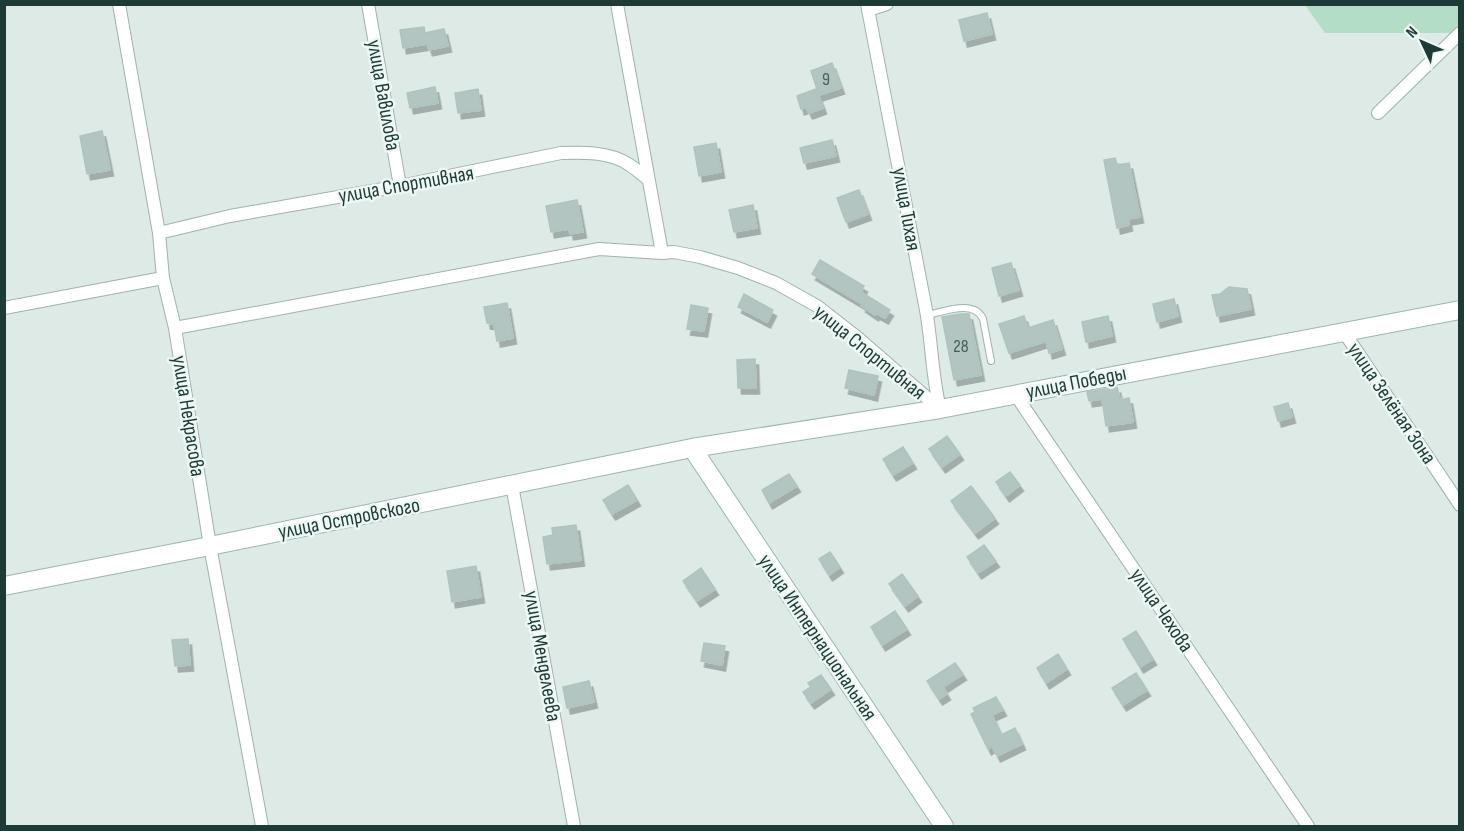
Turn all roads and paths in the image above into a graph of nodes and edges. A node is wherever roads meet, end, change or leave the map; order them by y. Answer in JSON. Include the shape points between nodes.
{"nodes":[{"id":1,"x":119,"y":4,"type":"edge"},
{"id":2,"x":368,"y":4,"type":"edge"},
{"id":3,"x":617,"y":4,"type":"edge"},
{"id":4,"x":887,"y":4,"type":"edge"},
{"id":5,"x":867,"y":7,"type":"edge"},
{"id":6,"x":1460,"y":33,"type":"edge"},
{"id":7,"x":1378,"y":113,"type":"dead end"},
{"id":8,"x":648,"y":179,"type":"junction"},
{"id":9,"x":400,"y":186,"type":"junction"},
{"id":10,"x":159,"y":233,"type":"junction"},
{"id":11,"x":662,"y":253,"type":"junction"},
{"id":12,"x":163,"y":278,"type":"junction"},
{"id":13,"x":4,"y":308,"type":"edge"},
{"id":14,"x":1460,"y":310,"type":"edge"},
{"id":15,"x":927,"y":315,"type":"junction"},
{"id":16,"x":175,"y":328,"type":"junction"},
{"id":17,"x":1344,"y":332,"type":"junction"},
{"id":18,"x":991,"y":361,"type":"dead end"},
{"id":19,"x":1015,"y":394,"type":"junction"},
{"id":20,"x":940,"y":409,"type":"junction"},
{"id":21,"x":692,"y":448,"type":"junction"},
{"id":22,"x":512,"y":485,"type":"junction"},
{"id":23,"x":1460,"y":505,"type":"edge"},
{"id":24,"x":210,"y":546,"type":"junction"},
{"id":25,"x":4,"y":586,"type":"edge"},
{"id":26,"x":262,"y":826,"type":"edge"},
{"id":27,"x":574,"y":826,"type":"edge"},
{"id":28,"x":944,"y":826,"type":"edge"},
{"id":29,"x":1308,"y":826,"type":"edge"}],
"edges":[{"from":1,"to":10,"type":"street","name":"улица Некрасова"},
{"from":2,"to":9,"type":"street","name":"улица Вавилова"},
{"from":3,"to":8,"type":"street"},
{"from":4,"to":5,"type":"street","name":"улица Тихая"},
{"from":5,"to":15,"type":"street","name":"улица Тихая"},
{"from":6,"to":7,"type":"street"},
{"from":8,"to":9,"type":"street","name":"улица Спортивная","via":[[626,162],[582,152]]},
{"from":8,"to":11,"type":"street"},
{"from":9,"to":10,"type":"street","name":"улица Спортивная","via":[[230,216]]},
{"from":10,"to":12,"type":"street","name":"улица Некрасова"},
{"from":11,"to":16,"type":"street","name":"улица Спортивная","via":[[599,249]]},
{"from":11,"to":20,"type":"street","name":"улица Спортивная","via":[[700,257],[738,268],[817,306]]},
{"from":12,"to":13,"type":"street"},
{"from":12,"to":16,"type":"street","name":"улица Некрасова"},
{"from":14,"to":17,"type":"main road","name":"улица Победы"},
{"from":15,"to":18,"type":"lane","via":[[975,309],[983,319]]},
{"from":15,"to":20,"type":"street","name":"улица Тихая"},
{"from":16,"to":24,"type":"street","name":"улица Некрасова"},
{"from":17,"to":19,"type":"main road","name":"улица Победы"},
{"from":17,"to":23,"type":"street","name":"улица Зелёная Зона"},
{"from":19,"to":20,"type":"main road","name":"улица Победы"},
{"from":19,"to":29,"type":"street","name":"улица Чехова"},
{"from":20,"to":21,"type":"main road","name":"улица Победы"},
{"from":21,"to":22,"type":"main road","name":"улица Островского"},
{"from":21,"to":28,"type":"main road","name":"улица Интернациональная"},
{"from":22,"to":24,"type":"main road","name":"улица Островского"},
{"from":22,"to":27,"type":"street","name":"улица Менделеева"},
{"from":24,"to":25,"type":"main road","name":"улица Островского"},
{"from":24,"to":26,"type":"street","name":"улица Некрасова"}]}
